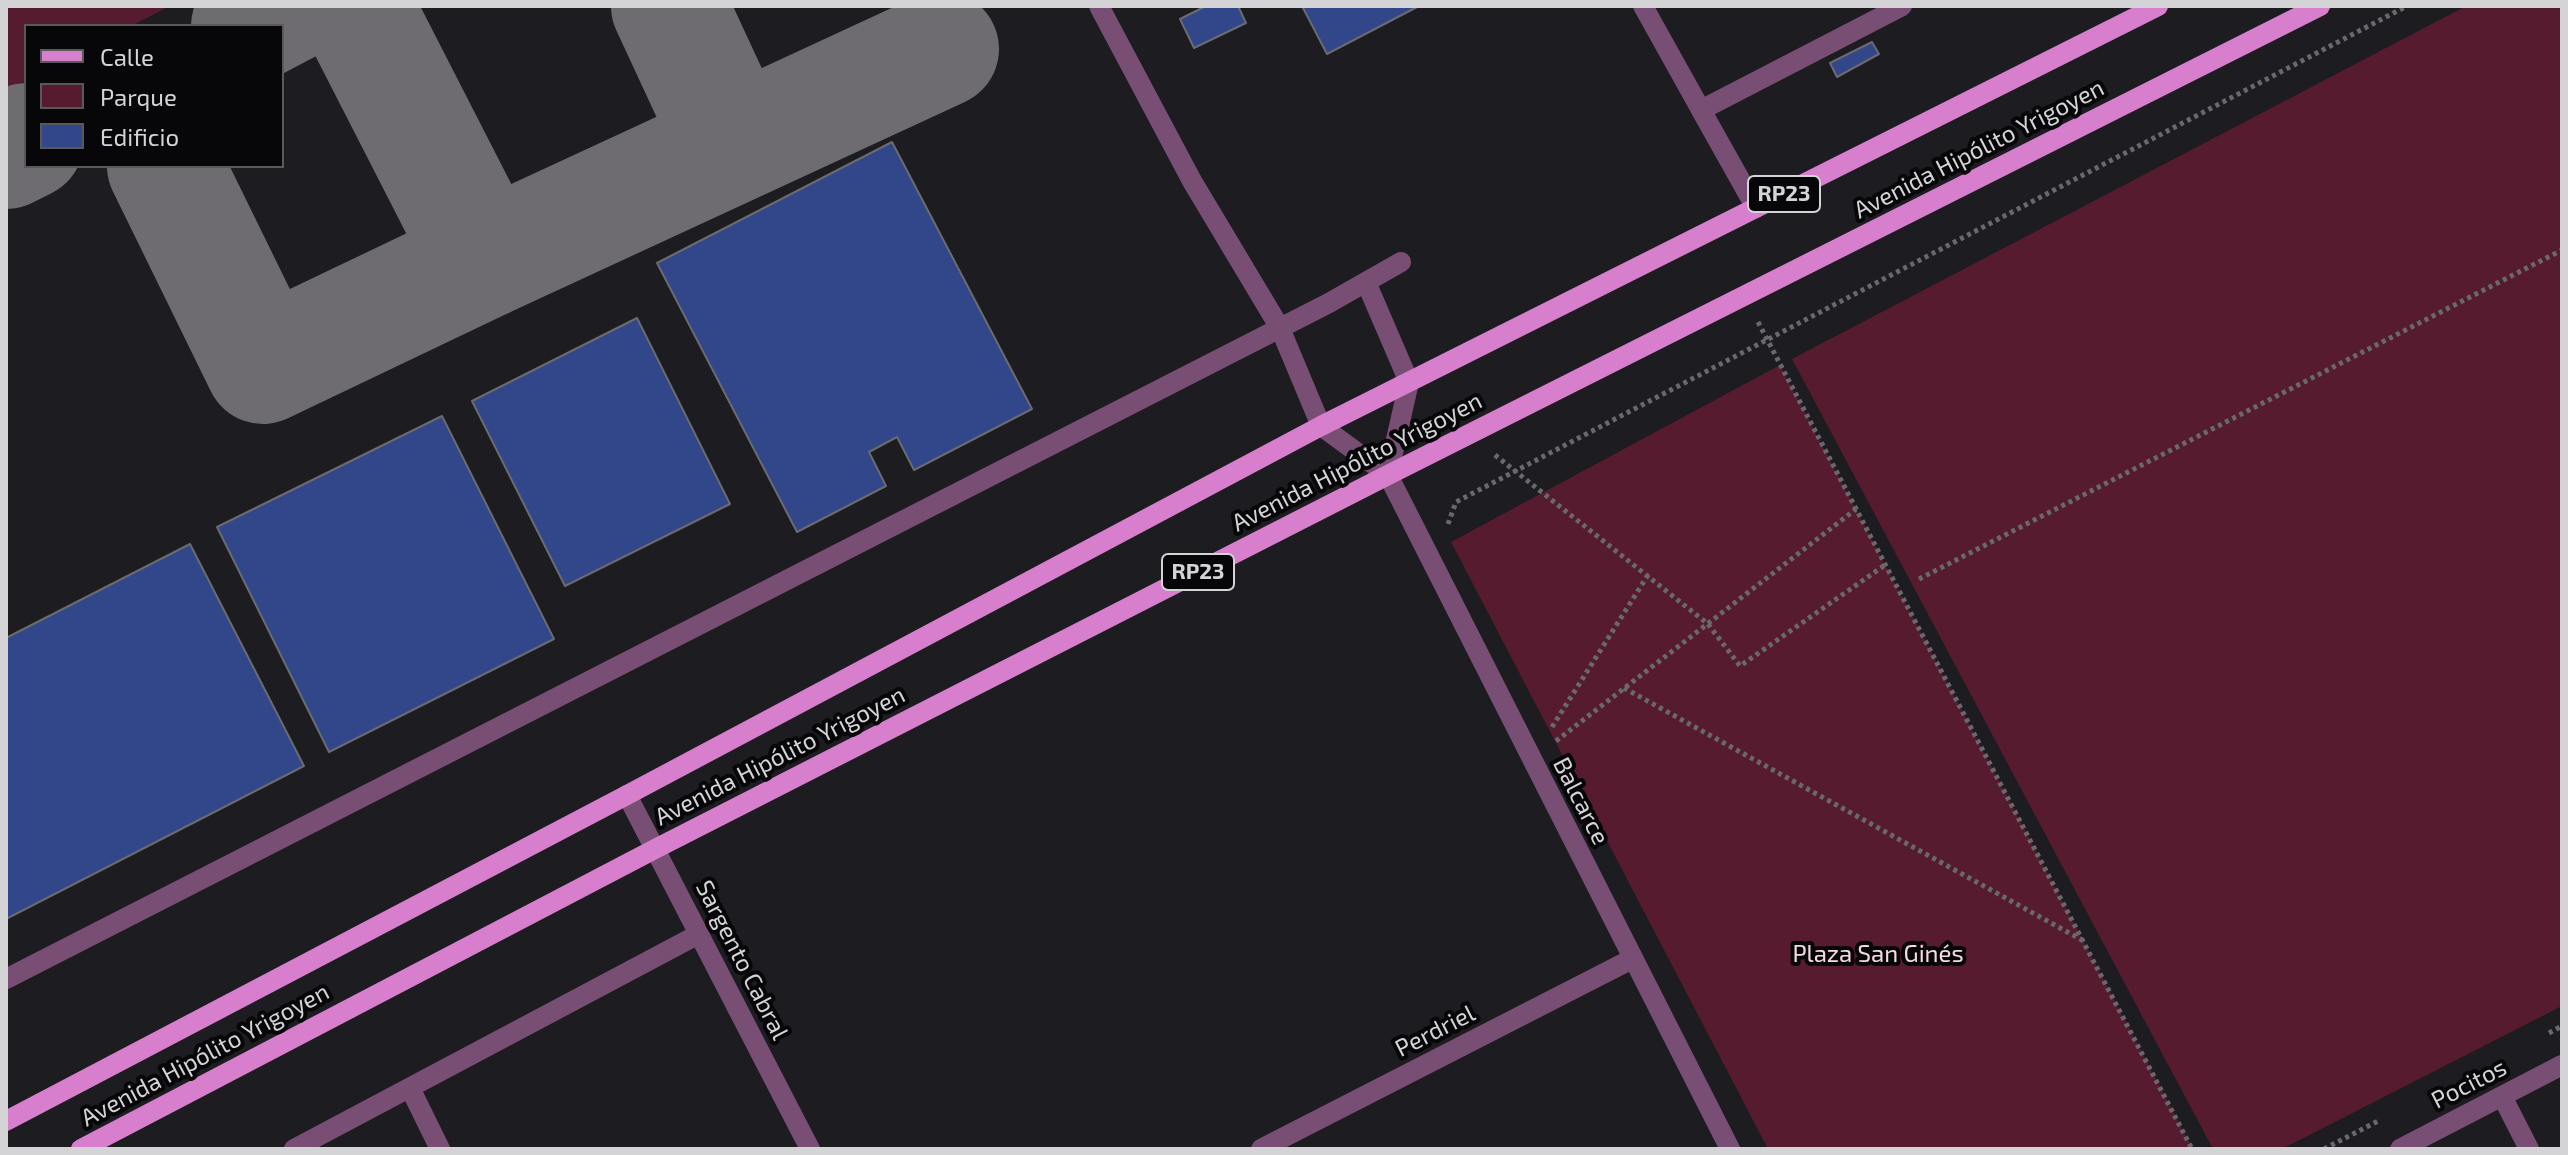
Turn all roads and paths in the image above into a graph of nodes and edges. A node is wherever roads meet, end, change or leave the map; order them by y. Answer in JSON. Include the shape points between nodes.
{"nodes":[{"id":1,"x":1099,"y":6,"type":"edge"},
{"id":2,"x":1643,"y":6,"type":"edge"},
{"id":3,"x":1901,"y":6,"type":"edge"},
{"id":4,"x":2158,"y":6,"type":"edge"},
{"id":5,"x":2320,"y":6,"type":"edge"},
{"id":6,"x":2407,"y":6,"type":"edge"},
{"id":7,"x":1701,"y":110,"type":"junction"},
{"id":8,"x":1756,"y":208,"type":"junction"},
{"id":9,"x":2562,"y":250,"type":"edge"},
{"id":10,"x":1401,"y":262,"type":"dead end"},
{"id":11,"x":1366,"y":282,"type":"junction"},
{"id":12,"x":1744,"y":296,"type":"junction"},
{"id":13,"x":1280,"y":328,"type":"junction"},
{"id":14,"x":1767,"y":339,"type":"junction"},
{"id":15,"x":1409,"y":382,"type":"junction"},
{"id":16,"x":1321,"y":426,"type":"junction"},
{"id":17,"x":1469,"y":434,"type":"junction"},
{"id":18,"x":1516,"y":471,"type":"junction"},
{"id":19,"x":1388,"y":475,"type":"junction"},
{"id":20,"x":1856,"y":509,"type":"junction"},
{"id":21,"x":1445,"y":531,"type":"dead end"},
{"id":22,"x":1885,"y":565,"type":"junction"},
{"id":23,"x":1648,"y":575,"type":"junction"},
{"id":24,"x":1919,"y":579,"type":"dead end"},
{"id":25,"x":1708,"y":624,"type":"junction"},
{"id":26,"x":1624,"y":688,"type":"junction"},
{"id":27,"x":1543,"y":717,"type":"dead end"},
{"id":28,"x":1550,"y":731,"type":"junction"},
{"id":29,"x":627,"y":795,"type":"junction"},
{"id":30,"x":655,"y":849,"type":"junction"},
{"id":31,"x":699,"y":934,"type":"junction"},
{"id":32,"x":2082,"y":940,"type":"junction"},
{"id":33,"x":1632,"y":959,"type":"junction"},
{"id":34,"x":6,"y":979,"type":"edge"},
{"id":35,"x":2562,"y":1065,"type":"edge"},
{"id":36,"x":410,"y":1088,"type":"junction"},
{"id":37,"x":2502,"y":1096,"type":"junction"},
{"id":38,"x":6,"y":1121,"type":"edge"},
{"id":39,"x":81,"y":1149,"type":"edge"},
{"id":40,"x":294,"y":1149,"type":"edge"},
{"id":41,"x":440,"y":1149,"type":"edge"},
{"id":42,"x":810,"y":1149,"type":"edge"},
{"id":43,"x":1261,"y":1149,"type":"edge"},
{"id":44,"x":1730,"y":1149,"type":"edge"},
{"id":45,"x":2192,"y":1149,"type":"edge"},
{"id":46,"x":2400,"y":1149,"type":"edge"},
{"id":47,"x":2529,"y":1149,"type":"edge"}],
"edges":[{"from":1,"to":13,"type":"street","via":[[1192,181]]},
{"from":2,"to":7,"type":"street"},
{"from":3,"to":7,"type":"street"},
{"from":4,"to":8,"type":"main road","name":"Avenida Hipólito Yrigoyen","number":"RP23"},
{"from":5,"to":12,"type":"main road","name":"Avenida Hipólito Yrigoyen","number":"RP23"},
{"from":6,"to":14,"type":"path"},
{"from":7,"to":8,"type":"street"},
{"from":8,"to":15,"type":"main road","name":"Avenida Hipólito Yrigoyen","number":"RP23"},
{"from":9,"to":24,"type":"path"},
{"from":10,"to":11,"type":"street"},
{"from":11,"to":13,"type":"street"},
{"from":11,"to":15,"type":"street"},
{"from":12,"to":14,"type":"path"},
{"from":12,"to":17,"type":"main road","name":"Avenida Hipólito Yrigoyen","number":"RP23"},
{"from":13,"to":16,"type":"street"},
{"from":13,"to":34,"type":"street"},
{"from":14,"to":18,"type":"path"},
{"from":14,"to":20,"type":"path"},
{"from":15,"to":16,"type":"main road","name":"Avenida Hipólito Yrigoyen","number":"RP23"},
{"from":15,"to":19,"type":"street"},
{"from":16,"to":19,"type":"street"},
{"from":16,"to":29,"type":"main road","name":"Avenida Hipólito Yrigoyen","number":"RP23"},
{"from":17,"to":18,"type":"path"},
{"from":17,"to":19,"type":"main road","name":"Avenida Hipólito Yrigoyen","number":"RP23"},
{"from":18,"to":21,"type":"path","via":[[1456,502]]},
{"from":18,"to":23,"type":"path"},
{"from":19,"to":30,"type":"main road","name":"Avenida Hipólito Yrigoyen","number":"RP23"},
{"from":19,"to":33,"type":"street","name":"Balcarce"},
{"from":20,"to":22,"type":"path"},
{"from":20,"to":25,"type":"path"},
{"from":22,"to":25,"type":"path","via":[[1740,666]]},
{"from":22,"to":32,"type":"path"},
{"from":23,"to":25,"type":"path"},
{"from":23,"to":28,"type":"path"},
{"from":25,"to":26,"type":"path"},
{"from":26,"to":28,"type":"path","via":[[1555,742]]},
{"from":26,"to":32,"type":"path"},
{"from":27,"to":28,"type":"path"},
{"from":29,"to":30,"type":"street","name":"Sargento Cabral"},
{"from":29,"to":38,"type":"main road","name":"Avenida Hipólito Yrigoyen","number":"RP23"},
{"from":30,"to":31,"type":"street","name":"Sargento Cabral"},
{"from":30,"to":39,"type":"main road","name":"Avenida Hipólito Yrigoyen","number":"RP23"},
{"from":31,"to":36,"type":"street"},
{"from":31,"to":42,"type":"street","name":"Sargento Cabral"},
{"from":32,"to":45,"type":"path"},
{"from":33,"to":43,"type":"street","name":"Perdriel"},
{"from":33,"to":44,"type":"street","name":"Balcarce"},
{"from":35,"to":37,"type":"street","name":"Pocitos"},
{"from":36,"to":40,"type":"street"},
{"from":36,"to":41,"type":"street"},
{"from":37,"to":46,"type":"street","name":"Pocitos"},
{"from":37,"to":47,"type":"street"}]}
